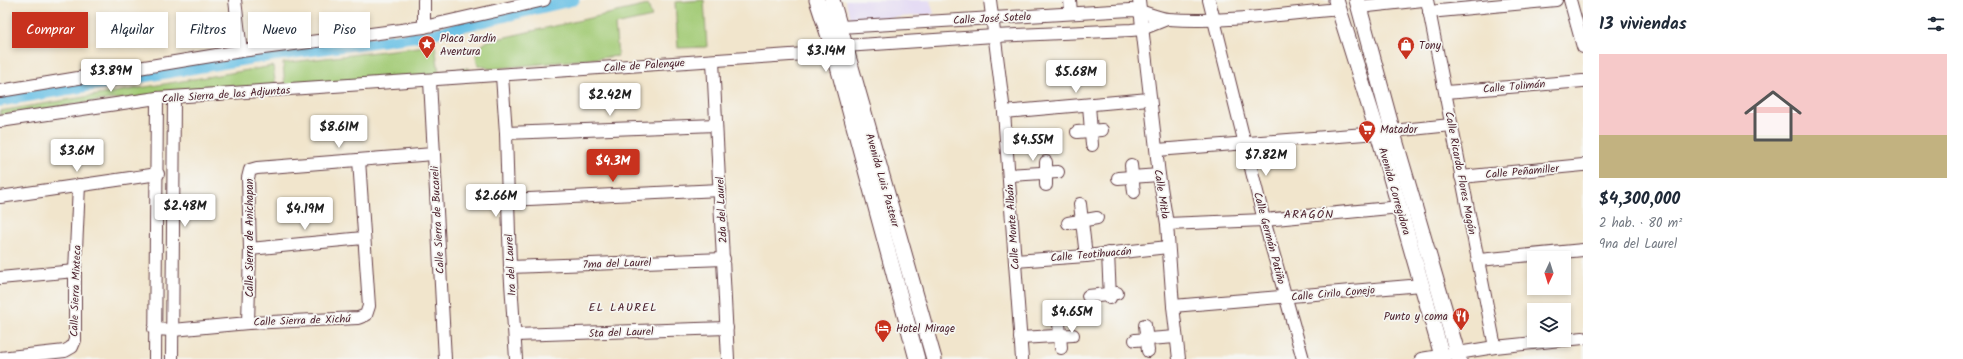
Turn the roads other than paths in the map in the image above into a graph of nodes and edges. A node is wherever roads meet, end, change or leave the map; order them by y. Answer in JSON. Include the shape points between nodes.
{"nodes":[{"id":1,"x":235,"y":0,"type":"edge"},
{"id":2,"x":424,"y":0,"type":"edge"},
{"id":3,"x":544,"y":0,"type":"edge"},
{"id":4,"x":806,"y":0,"type":"edge"},
{"id":5,"x":817,"y":0,"type":"edge"},
{"id":6,"x":832,"y":0,"type":"edge"},
{"id":7,"x":990,"y":0,"type":"edge"},
{"id":8,"x":1070,"y":0,"type":"edge"},
{"id":9,"x":1209,"y":0,"type":"edge"},
{"id":10,"x":1423,"y":0,"type":"edge"},
{"id":11,"x":1427,"y":0,"type":"edge"},
{"id":12,"x":1556,"y":0,"type":"edge"},
{"id":13,"x":1570,"y":0,"type":"edge"},
{"id":14,"x":1358,"y":3,"type":"edge"},
{"id":15,"x":1139,"y":5,"type":"edge"},
{"id":16,"x":1337,"y":5,"type":"edge"},
{"id":17,"x":1429,"y":12,"type":"junction"},
{"id":18,"x":1071,"y":13,"type":"junction"},
{"id":19,"x":822,"y":17,"type":"junction"},
{"id":20,"x":992,"y":18,"type":"junction"},
{"id":21,"x":1167,"y":19,"type":"junction"},
{"id":22,"x":1213,"y":19,"type":"junction"},
{"id":23,"x":424,"y":27,"type":"junction"},
{"id":24,"x":840,"y":27,"type":"junction"},
{"id":25,"x":1142,"y":29,"type":"junction"},
{"id":26,"x":994,"y":36,"type":"junction"},
{"id":27,"x":1583,"y":47,"type":"edge"},
{"id":28,"x":839,"y":49,"type":"junction"},
{"id":29,"x":242,"y":51,"type":"junction"},
{"id":30,"x":713,"y":60,"type":"junction"},
{"id":31,"x":502,"y":76,"type":"junction"},
{"id":32,"x":430,"y":81,"type":"junction"},
{"id":33,"x":1583,"y":81,"type":"edge"},
{"id":34,"x":0,"y":91,"type":"edge"},
{"id":35,"x":1446,"y":92,"type":"junction"},
{"id":36,"x":174,"y":97,"type":"junction"},
{"id":37,"x":157,"y":98,"type":"junction"},
{"id":38,"x":1150,"y":99,"type":"junction"},
{"id":39,"x":1088,"y":105,"type":"junction"},
{"id":40,"x":1004,"y":112,"type":"junction"},
{"id":41,"x":0,"y":121,"type":"edge"},
{"id":42,"x":716,"y":125,"type":"junction"},
{"id":43,"x":1451,"y":125,"type":"junction"},
{"id":44,"x":1096,"y":130,"type":"junction"},
{"id":45,"x":1077,"y":132,"type":"dead end"},
{"id":46,"x":1385,"y":132,"type":"junction"},
{"id":47,"x":506,"y":133,"type":"junction"},
{"id":48,"x":1246,"y":143,"type":"junction"},
{"id":49,"x":1092,"y":145,"type":"dead end"},
{"id":50,"x":1157,"y":150,"type":"junction"},
{"id":51,"x":434,"y":154,"type":"junction"},
{"id":52,"x":359,"y":160,"type":"junction"},
{"id":53,"x":1583,"y":165,"type":"edge"},
{"id":54,"x":1132,"y":171,"type":"junction"},
{"id":55,"x":158,"y":174,"type":"junction"},
{"id":56,"x":1159,"y":175,"type":"junction"},
{"id":57,"x":1009,"y":176,"type":"junction"},
{"id":58,"x":1461,"y":177,"type":"junction"},
{"id":59,"x":1118,"y":178,"type":"dead end"},
{"id":60,"x":79,"y":185,"type":"junction"},
{"id":61,"x":1046,"y":186,"type":"dead end"},
{"id":62,"x":720,"y":190,"type":"junction"},
{"id":63,"x":1134,"y":192,"type":"dead end"},
{"id":64,"x":0,"y":197,"type":"edge"},
{"id":65,"x":508,"y":200,"type":"junction"},
{"id":66,"x":1080,"y":204,"type":"dead end"},
{"id":67,"x":1400,"y":207,"type":"junction"},
{"id":68,"x":1097,"y":218,"type":"dead end"},
{"id":69,"x":1082,"y":220,"type":"junction"},
{"id":70,"x":1264,"y":220,"type":"junction"},
{"id":71,"x":1068,"y":223,"type":"dead end"},
{"id":72,"x":1167,"y":224,"type":"junction"},
{"id":73,"x":364,"y":238,"type":"junction"},
{"id":74,"x":1168,"y":247,"type":"junction"},
{"id":75,"x":250,"y":249,"type":"junction"},
{"id":76,"x":1583,"y":250,"type":"edge"},
{"id":77,"x":1108,"y":253,"type":"junction"},
{"id":78,"x":1086,"y":256,"type":"junction"},
{"id":79,"x":724,"y":259,"type":"junction"},
{"id":80,"x":1479,"y":260,"type":"junction"},
{"id":81,"x":1015,"y":261,"type":"junction"},
{"id":82,"x":510,"y":267,"type":"junction"},
{"id":83,"x":75,"y":271,"type":"junction"},
{"id":84,"x":0,"y":278,"type":"edge"},
{"id":85,"x":1422,"y":285,"type":"junction"},
{"id":86,"x":1088,"y":296,"type":"dead end"},
{"id":87,"x":1286,"y":297,"type":"junction"},
{"id":88,"x":1173,"y":306,"type":"junction"},
{"id":89,"x":248,"y":323,"type":"junction"},
{"id":90,"x":1145,"y":325,"type":"dead end"},
{"id":91,"x":727,"y":328,"type":"junction"},
{"id":92,"x":154,"y":329,"type":"junction"},
{"id":93,"x":1060,"y":329,"type":"junction"},
{"id":94,"x":173,"y":330,"type":"junction"},
{"id":95,"x":1073,"y":335,"type":"dead end"},
{"id":96,"x":515,"y":336,"type":"junction"},
{"id":97,"x":1176,"y":337,"type":"junction"},
{"id":98,"x":1020,"y":338,"type":"junction"},
{"id":99,"x":1583,"y":338,"type":"edge"},
{"id":100,"x":1141,"y":339,"type":"junction"},
{"id":101,"x":1571,"y":339,"type":"edge"},
{"id":102,"x":1527,"y":344,"type":"edge"},
{"id":103,"x":1495,"y":347,"type":"junction"},
{"id":104,"x":1062,"y":348,"type":"dead end"},
{"id":105,"x":1148,"y":351,"type":"dead end"},
{"id":106,"x":1458,"y":356,"type":"edge"},
{"id":107,"x":1443,"y":357,"type":"edge"},
{"id":108,"x":0,"y":358,"type":"edge"},
{"id":109,"x":155,"y":359,"type":"edge"},
{"id":110,"x":172,"y":359,"type":"edge"},
{"id":111,"x":446,"y":359,"type":"edge"},
{"id":112,"x":516,"y":359,"type":"edge"},
{"id":113,"x":728,"y":359,"type":"edge"},
{"id":114,"x":917,"y":359,"type":"edge"},
{"id":115,"x":934,"y":359,"type":"edge"},
{"id":116,"x":1022,"y":359,"type":"edge"},
{"id":117,"x":1179,"y":359,"type":"edge"},
{"id":118,"x":1303,"y":359,"type":"edge"},
{"id":119,"x":1420,"y":359,"type":"edge"}],
"edges":[{"from":1,"to":29,"type":"street"},
{"from":2,"to":23,"type":"street"},
{"from":3,"to":23,"type":"street"},
{"from":4,"to":19,"type":"main road"},
{"from":5,"to":19,"type":"main road","name":"Avenida Luis Pasteur"},
{"from":6,"to":24,"type":"main road","name":"Avenida Luis Pasteur"},
{"from":7,"to":20,"type":"street","name":"Calle Monte Albán"},
{"from":8,"to":18,"type":"street"},
{"from":9,"to":22,"type":"street","name":"Calle Germán Patiño"},
{"from":10,"to":14,"type":"street"},
{"from":11,"to":17,"type":"street","name":"Calle Ricardo Flores Magón"},
{"from":12,"to":17,"type":"street"},
{"from":13,"to":27,"type":"street"},
{"from":14,"to":46,"type":"main road","name":"Avenida Corregidora"},
{"from":15,"to":18,"type":"street","name":"Calle José Sotelo"},
{"from":15,"to":21,"type":"street","name":"Calle José Sotelo"},
{"from":15,"to":25,"type":"street","name":"Calle Mitla"},
{"from":16,"to":22,"type":"street","name":"Calle José Sotelo"},
{"from":16,"to":46,"type":"main road","name":"Avenida Corregidora"},
{"from":17,"to":35,"type":"street","name":"Calle Ricardo Flores Magón"},
{"from":18,"to":20,"type":"street","name":"Calle José Sotelo"},
{"from":19,"to":28,"type":"main road","name":"Avenida Luis Pasteur"},
{"from":20,"to":24,"type":"street","name":"Calle José Sotelo"},
{"from":20,"to":26,"type":"street","name":"Calle Monte Albán"},
{"from":21,"to":22,"type":"street","name":"Calle José Sotelo"},
{"from":21,"to":25,"type":"street","name":"Calle José Sotelo"},
{"from":22,"to":48,"type":"street","name":"Calle Germán Patiño"},
{"from":23,"to":29,"type":"street"},
{"from":24,"to":28,"type":"main road","name":"Avenida Luis Pasteur"},
{"from":25,"to":26,"type":"street","name":"Calle José Sotelo"},
{"from":25,"to":38,"type":"street","name":"Calle Mitla"},
{"from":26,"to":28,"type":"street","name":"Calle José Sotelo"},
{"from":26,"to":40,"type":"street","name":"Calle Monte Albán"},
{"from":28,"to":30,"type":"street","name":"Calle de Palenque"},
{"from":28,"to":114,"type":"main road","name":"Avenida Luis Pasteur"},
{"from":28,"to":115,"type":"main road","name":"Avenida Luis Pasteur"},
{"from":29,"to":34,"type":"street"},
{"from":30,"to":31,"type":"street","name":"Calle de Palenque"},
{"from":30,"to":42,"type":"street","name":"2da del Laurel"},
{"from":31,"to":32,"type":"street","name":"Calle de Palenque"},
{"from":31,"to":47,"type":"street","name":"1ra del Laurel"},
{"from":32,"to":36,"type":"street","name":"Calle Sierra de las Adjuntas"},
{"from":32,"to":51,"type":"street","name":"Calle Sierra de Bucareli"},
{"from":33,"to":35,"type":"street","name":"Calle Tolimán"},
{"from":35,"to":43,"type":"street","name":"Calle Ricardo Flores Magón"},
{"from":36,"to":37,"type":"street","name":"Calle Sierra de las Adjuntas"},
{"from":36,"to":94,"type":"street"},
{"from":37,"to":41,"type":"street","name":"Calle Sierra de las Adjuntas"},
{"from":37,"to":55,"type":"street"},
{"from":38,"to":39,"type":"street"},
{"from":38,"to":50,"type":"street","name":"Calle Mitla"},
{"from":39,"to":40,"type":"street"},
{"from":39,"to":44,"type":"street"},
{"from":40,"to":57,"type":"street","name":"Calle Monte Albán"},
{"from":42,"to":47,"type":"street"},
{"from":42,"to":62,"type":"street","name":"2da del Laurel"},
{"from":43,"to":46,"type":"street"},
{"from":43,"to":58,"type":"street","name":"Calle Ricardo Flores Magón"},
{"from":44,"to":45,"type":"street"},
{"from":44,"to":49,"type":"street"},
{"from":46,"to":48,"type":"street"},
{"from":46,"to":67,"type":"main road","name":"Avenida Corregidora"},
{"from":46,"to":106,"type":"main road","name":"Avenida Corregidora"},
{"from":47,"to":65,"type":"street","name":"1ra del Laurel"},
{"from":48,"to":50,"type":"street"},
{"from":48,"to":70,"type":"street","name":"Calle Germán Patiño"},
{"from":50,"to":56,"type":"street","name":"Calle Mitla"},
{"from":51,"to":52,"type":"street","name":"Calle Sierra de Anichapan"},
{"from":51,"to":111,"type":"street","name":"Calle Sierra de Bucareli"},
{"from":52,"to":73,"type":"street","name":"Calle Sierra de Xichú"},
{"from":52,"to":75,"type":"street","name":"Calle Sierra de Anichapan","via":[[250,170]]},
{"from":53,"to":58,"type":"street","name":"Calle Peñamiller"},
{"from":54,"to":56,"type":"street"},
{"from":54,"to":59,"type":"street"},
{"from":54,"to":63,"type":"street"},
{"from":55,"to":60,"type":"street"},
{"from":55,"to":92,"type":"street"},
{"from":56,"to":72,"type":"street","name":"Calle Mitla"},
{"from":57,"to":61,"type":"street","via":[[1050,169]]},
{"from":57,"to":81,"type":"street","name":"Calle Monte Albán"},
{"from":58,"to":80,"type":"street","name":"Calle Ricardo Flores Magón"},
{"from":60,"to":64,"type":"street"},
{"from":60,"to":83,"type":"street","name":"Calle Sierra Mixteca"},
{"from":62,"to":65,"type":"street"},
{"from":62,"to":79,"type":"street","name":"2da del Laurel"},
{"from":65,"to":82,"type":"street","name":"1ra del Laurel"},
{"from":66,"to":69,"type":"street"},
{"from":67,"to":70,"type":"street"},
{"from":67,"to":85,"type":"main road","name":"Avenida Corregidora"},
{"from":68,"to":69,"type":"street"},
{"from":69,"to":71,"type":"street"},
{"from":69,"to":78,"type":"street"},
{"from":70,"to":72,"type":"street"},
{"from":70,"to":87,"type":"street","name":"Calle Germán Patiño"},
{"from":72,"to":74,"type":"street","name":"Calle Mitla"},
{"from":73,"to":75,"type":"street"},
{"from":73,"to":89,"type":"street","name":"Calle Sierra de Xichú","via":[[369,306],[366,315],[358,318]]},
{"from":74,"to":77,"type":"street","name":"Calle Teotihuacán"},
{"from":74,"to":88,"type":"street","name":"Calle Mitla"},
{"from":75,"to":89,"type":"street","name":"Calle Sierra de Anichapan"},
{"from":76,"to":80,"type":"street"},
{"from":77,"to":78,"type":"street","name":"Calle Teotihuacán"},
{"from":77,"to":86,"type":"street","via":[[1112,295]]},
{"from":78,"to":81,"type":"street","name":"Calle Teotihuacán"},
{"from":79,"to":82,"type":"street","name":"7ma del Laurel"},
{"from":79,"to":91,"type":"street","name":"2da del Laurel"},
{"from":80,"to":103,"type":"street","name":"Calle Ricardo Flores Magón"},
{"from":81,"to":98,"type":"street","name":"Calle Monte Albán"},
{"from":82,"to":96,"type":"street","name":"1ra del Laurel"},
{"from":83,"to":84,"type":"street"},
{"from":83,"to":108,"type":"street","name":"Calle Sierra Mixteca","via":[[75,340],[72,347],[65,351]]},
{"from":85,"to":87,"type":"street","name":"Calle Cirilo Conejo"},
{"from":85,"to":107,"type":"main road","name":"Avenida Corregidora"},
{"from":87,"to":88,"type":"street","name":"Calle Cirilo Conejo"},
{"from":87,"to":118,"type":"street","name":"Calle Germán Patiño"},
{"from":88,"to":97,"type":"street","name":"Calle Mitla"},
{"from":89,"to":94,"type":"street","name":"Calle Sierra de Xichú"},
{"from":90,"to":100,"type":"street"},
{"from":91,"to":96,"type":"street","name":"5ta del Laurel"},
{"from":91,"to":113,"type":"street","name":"2da del Laurel"},
{"from":92,"to":94,"type":"street","name":"Calle Sierra de Xichú"},
{"from":92,"to":109,"type":"street"},
{"from":93,"to":95,"type":"street"},
{"from":93,"to":98,"type":"street"},
{"from":93,"to":104,"type":"street"},
{"from":94,"to":110,"type":"street"},
{"from":96,"to":112,"type":"street","name":"1ra del Laurel"},
{"from":97,"to":100,"type":"street"},
{"from":97,"to":117,"type":"street","name":"Calle Mitla"},
{"from":98,"to":116,"type":"street","name":"Calle Monte Albán"},
{"from":99,"to":101,"type":"street"},
{"from":100,"to":105,"type":"street"},
{"from":102,"to":103,"type":"street"},
{"from":103,"to":106,"type":"street"},
{"from":106,"to":107,"type":"street"},
{"from":107,"to":119,"type":"street"}]}
